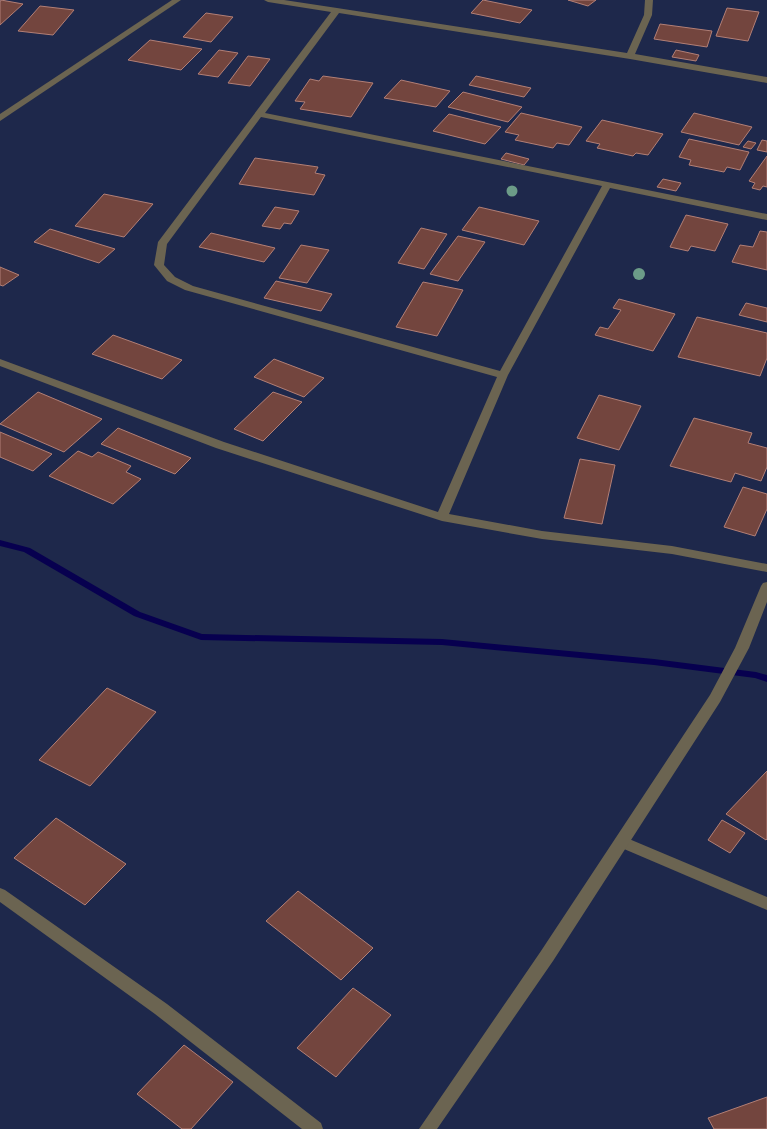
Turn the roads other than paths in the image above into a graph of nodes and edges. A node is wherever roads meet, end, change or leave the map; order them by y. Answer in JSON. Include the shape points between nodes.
{"nodes":[{"id":1,"x":176,"y":0,"type":"edge"},
{"id":2,"x":268,"y":0,"type":"edge"},
{"id":3,"x":649,"y":0,"type":"edge"},
{"id":4,"x":337,"y":10,"type":"junction"},
{"id":5,"x":630,"y":56,"type":"junction"},
{"id":6,"x":767,"y":80,"type":"edge"},
{"id":7,"x":259,"y":114,"type":"junction"},
{"id":8,"x":0,"y":118,"type":"edge"},
{"id":9,"x":607,"y":184,"type":"junction"},
{"id":10,"x":767,"y":217,"type":"edge"},
{"id":11,"x":0,"y":362,"type":"edge"},
{"id":12,"x":503,"y":375,"type":"junction"},
{"id":13,"x":442,"y":517,"type":"junction"},
{"id":14,"x":767,"y":568,"type":"edge"},
{"id":15,"x":767,"y":586,"type":"edge"},
{"id":16,"x":622,"y":842,"type":"junction"},
{"id":17,"x":0,"y":894,"type":"edge"},
{"id":18,"x":767,"y":904,"type":"edge"},
{"id":19,"x":314,"y":1129,"type":"edge"},
{"id":20,"x":427,"y":1129,"type":"edge"}],
"edges":[{"from":1,"to":8,"type":"street"},
{"from":2,"to":4,"type":"street"},
{"from":3,"to":5,"type":"street","via":[[648,15]]},
{"from":4,"to":5,"type":"street"},
{"from":4,"to":7,"type":"street"},
{"from":5,"to":6,"type":"street"},
{"from":7,"to":9,"type":"street"},
{"from":7,"to":12,"type":"street","via":[[162,244],[159,265],[171,279],[189,288]]},
{"from":9,"to":10,"type":"street"},
{"from":9,"to":12,"type":"street"},
{"from":11,"to":13,"type":"street","via":[[220,445]]},
{"from":12,"to":13,"type":"street"},
{"from":13,"to":14,"type":"street","via":[[542,534],[672,550]]},
{"from":15,"to":16,"type":"street","via":[[742,648],[715,698]]},
{"from":16,"to":18,"type":"street"},
{"from":16,"to":20,"type":"street"},
{"from":17,"to":19,"type":"street","via":[[161,1009]]}]}
